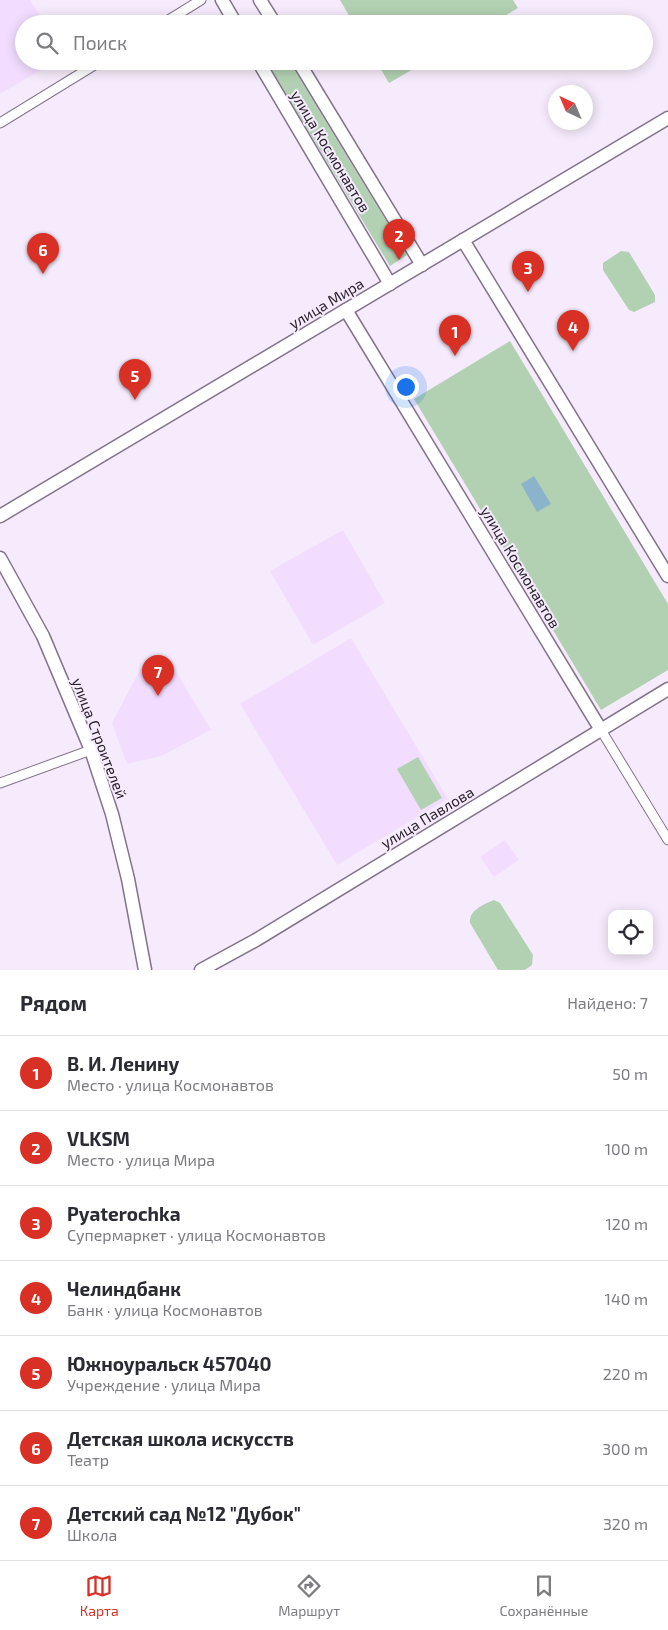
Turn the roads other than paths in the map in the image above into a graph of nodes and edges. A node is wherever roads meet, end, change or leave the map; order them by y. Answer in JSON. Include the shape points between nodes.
{"nodes":[{"id":1,"x":201,"y":0,"type":"edge"},
{"id":2,"x":222,"y":0,"type":"edge"},
{"id":3,"x":260,"y":0,"type":"edge"},
{"id":4,"x":177,"y":15,"type":"edge"},
{"id":5,"x":231,"y":15,"type":"edge"},
{"id":6,"x":269,"y":15,"type":"edge"},
{"id":7,"x":86,"y":70,"type":"edge"},
{"id":8,"x":263,"y":70,"type":"edge"},
{"id":9,"x":303,"y":70,"type":"edge"},
{"id":10,"x":668,"y":118,"type":"edge"},
{"id":11,"x":0,"y":123,"type":"edge"},
{"id":12,"x":463,"y":240,"type":"junction"},
{"id":13,"x":422,"y":265,"type":"junction"},
{"id":14,"x":390,"y":284,"type":"junction"},
{"id":15,"x":346,"y":310,"type":"junction"},
{"id":16,"x":0,"y":516,"type":"edge"},
{"id":17,"x":0,"y":558,"type":"edge"},
{"id":18,"x":668,"y":576,"type":"edge"},
{"id":19,"x":668,"y":689,"type":"edge"},
{"id":20,"x":601,"y":730,"type":"junction"},
{"id":21,"x":91,"y":750,"type":"junction"},
{"id":22,"x":0,"y":783,"type":"edge"},
{"id":23,"x":668,"y":840,"type":"edge"},
{"id":24,"x":145,"y":970,"type":"edge"},
{"id":25,"x":201,"y":970,"type":"edge"}],
"edges":[{"from":1,"to":4,"type":"street"},
{"from":2,"to":5,"type":"street"},
{"from":3,"to":6,"type":"street"},
{"from":7,"to":11,"type":"street"},
{"from":8,"to":14,"type":"street","name":"улица Космонавтов"},
{"from":9,"to":13,"type":"street","name":"улица Космонавтов"},
{"from":10,"to":12,"type":"street","name":"улица Мира"},
{"from":12,"to":13,"type":"street","name":"улица Мира"},
{"from":12,"to":18,"type":"street"},
{"from":13,"to":14,"type":"street","name":"улица Мира"},
{"from":14,"to":15,"type":"street","name":"улица Мира"},
{"from":15,"to":16,"type":"street","name":"улица Мира"},
{"from":15,"to":20,"type":"street","name":"улица Космонавтов"},
{"from":17,"to":21,"type":"street","name":"улица Строителей","via":[[43,636]]},
{"from":19,"to":20,"type":"street","name":"улица Павлова"},
{"from":20,"to":23,"type":"street","name":"улица Космонавтов"},
{"from":20,"to":25,"type":"street","name":"улица Павлова","via":[[256,940]]},
{"from":21,"to":22,"type":"street"},
{"from":21,"to":24,"type":"street","name":"улица Строителей","via":[[112,814],[128,879]]}]}
